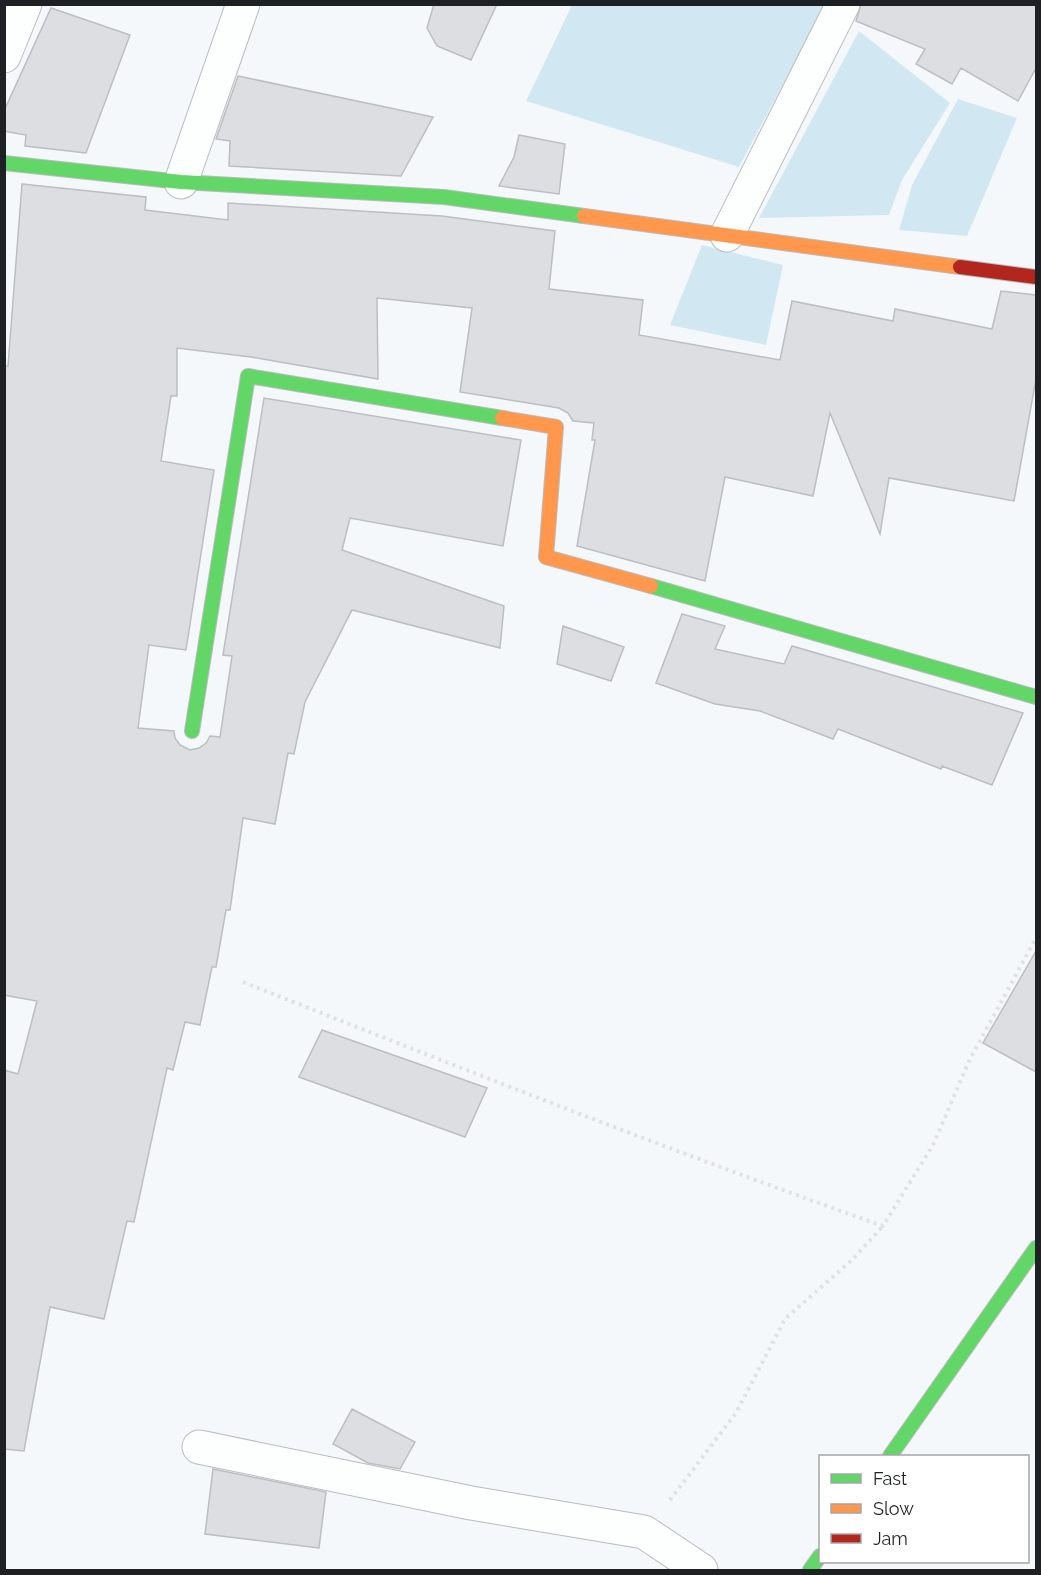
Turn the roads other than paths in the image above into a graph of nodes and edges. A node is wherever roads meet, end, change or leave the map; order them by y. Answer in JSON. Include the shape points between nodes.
{"nodes":[{"id":1,"x":25,"y":4,"type":"edge"},
{"id":2,"x":243,"y":4,"type":"edge"},
{"id":3,"x":843,"y":4,"type":"edge"},
{"id":4,"x":4,"y":56,"type":"edge"},
{"id":5,"x":4,"y":163,"type":"edge"},
{"id":6,"x":181,"y":182,"type":"junction"},
{"id":7,"x":727,"y":235,"type":"junction"},
{"id":8,"x":1036,"y":277,"type":"edge"},
{"id":9,"x":1036,"y":697,"type":"edge"},
{"id":10,"x":192,"y":731,"type":"dead end"},
{"id":11,"x":1036,"y":1248,"type":"edge"},
{"id":12,"x":199,"y":1447,"type":"dead end"},
{"id":13,"x":891,"y":1455,"type":"edge"},
{"id":14,"x":819,"y":1557,"type":"edge"},
{"id":15,"x":701,"y":1570,"type":"edge"},
{"id":16,"x":810,"y":1570,"type":"edge"}],
"edges":[{"from":1,"to":4,"type":"street"},
{"from":2,"to":6,"type":"street"},
{"from":3,"to":7,"type":"street"},
{"from":5,"to":6,"type":"street"},
{"from":6,"to":7,"type":"street","via":[[444,197]]},
{"from":7,"to":8,"type":"street"},
{"from":9,"to":10,"type":"street","via":[[546,557],[556,427],[248,376]]},
{"from":11,"to":13,"type":"street"},
{"from":12,"to":15,"type":"street","via":[[471,1503],[644,1532]]},
{"from":14,"to":16,"type":"street"}]}
